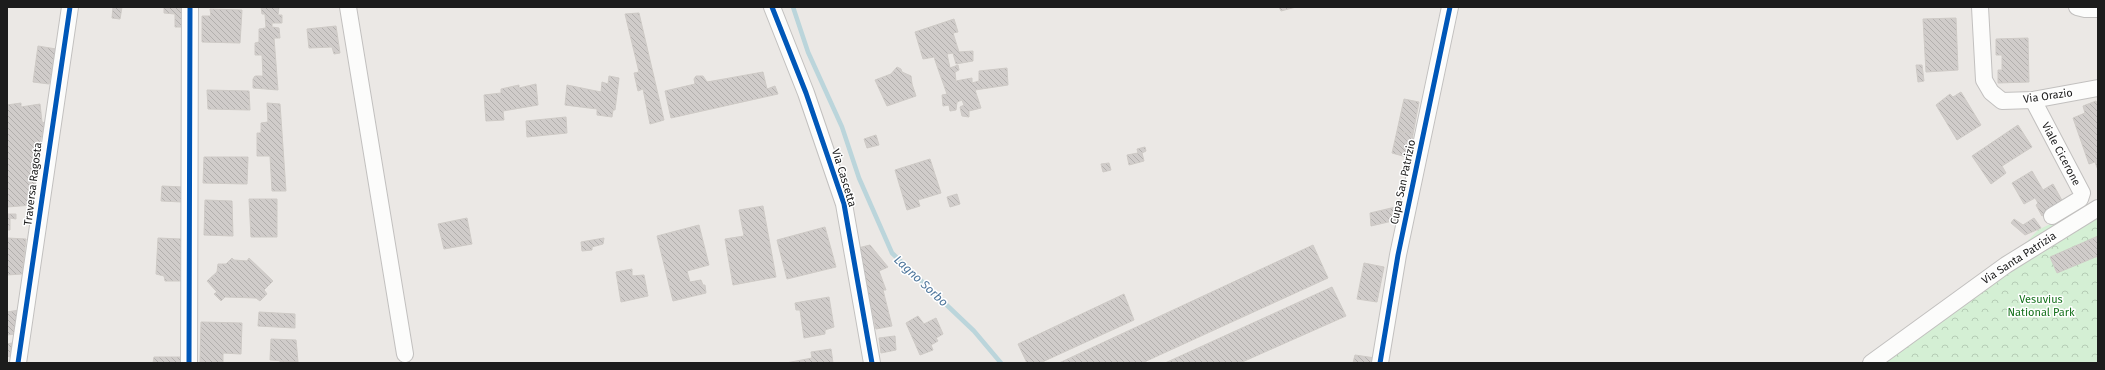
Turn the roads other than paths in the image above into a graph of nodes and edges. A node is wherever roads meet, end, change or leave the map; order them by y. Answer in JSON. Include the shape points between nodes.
{"nodes":[{"id":1,"x":70,"y":7,"type":"edge"},
{"id":2,"x":190,"y":7,"type":"edge"},
{"id":3,"x":348,"y":7,"type":"edge"},
{"id":4,"x":772,"y":7,"type":"edge"},
{"id":5,"x":1450,"y":7,"type":"edge"},
{"id":6,"x":1980,"y":7,"type":"edge"},
{"id":7,"x":2078,"y":7,"type":"edge"},
{"id":8,"x":2098,"y":9,"type":"edge"},
{"id":9,"x":2098,"y":88,"type":"edge"},
{"id":10,"x":2033,"y":100,"type":"junction"},
{"id":11,"x":2098,"y":208,"type":"edge"},
{"id":12,"x":2052,"y":216,"type":"dead end"},
{"id":13,"x":405,"y":354,"type":"dead end"},
{"id":14,"x":18,"y":363,"type":"edge"},
{"id":15,"x":189,"y":363,"type":"edge"},
{"id":16,"x":872,"y":363,"type":"edge"},
{"id":17,"x":1380,"y":363,"type":"edge"},
{"id":18,"x":1871,"y":363,"type":"edge"}],
"edges":[{"from":1,"to":14,"type":"street","name":"Traversa Ragosta"},
{"from":2,"to":15,"type":"street"},
{"from":3,"to":13,"type":"street"},
{"from":4,"to":16,"type":"street","name":"Via Cascetta","via":[[806,93],[844,204]]},
{"from":5,"to":17,"type":"street","name":"Cupa San Patrizio","via":[[1398,255]]},
{"from":6,"to":10,"type":"street","name":"Via Orazio","via":[[1984,80],[1991,92],[2002,101]]},
{"from":7,"to":8,"type":"street"},
{"from":9,"to":10,"type":"street","name":"Via Orazio"},
{"from":10,"to":12,"type":"street","name":"Viale Cicerone","via":[[2082,193],[2080,199]]},
{"from":11,"to":18,"type":"street","name":"Via Santa Patrizia","via":[[2006,265]]}]}
